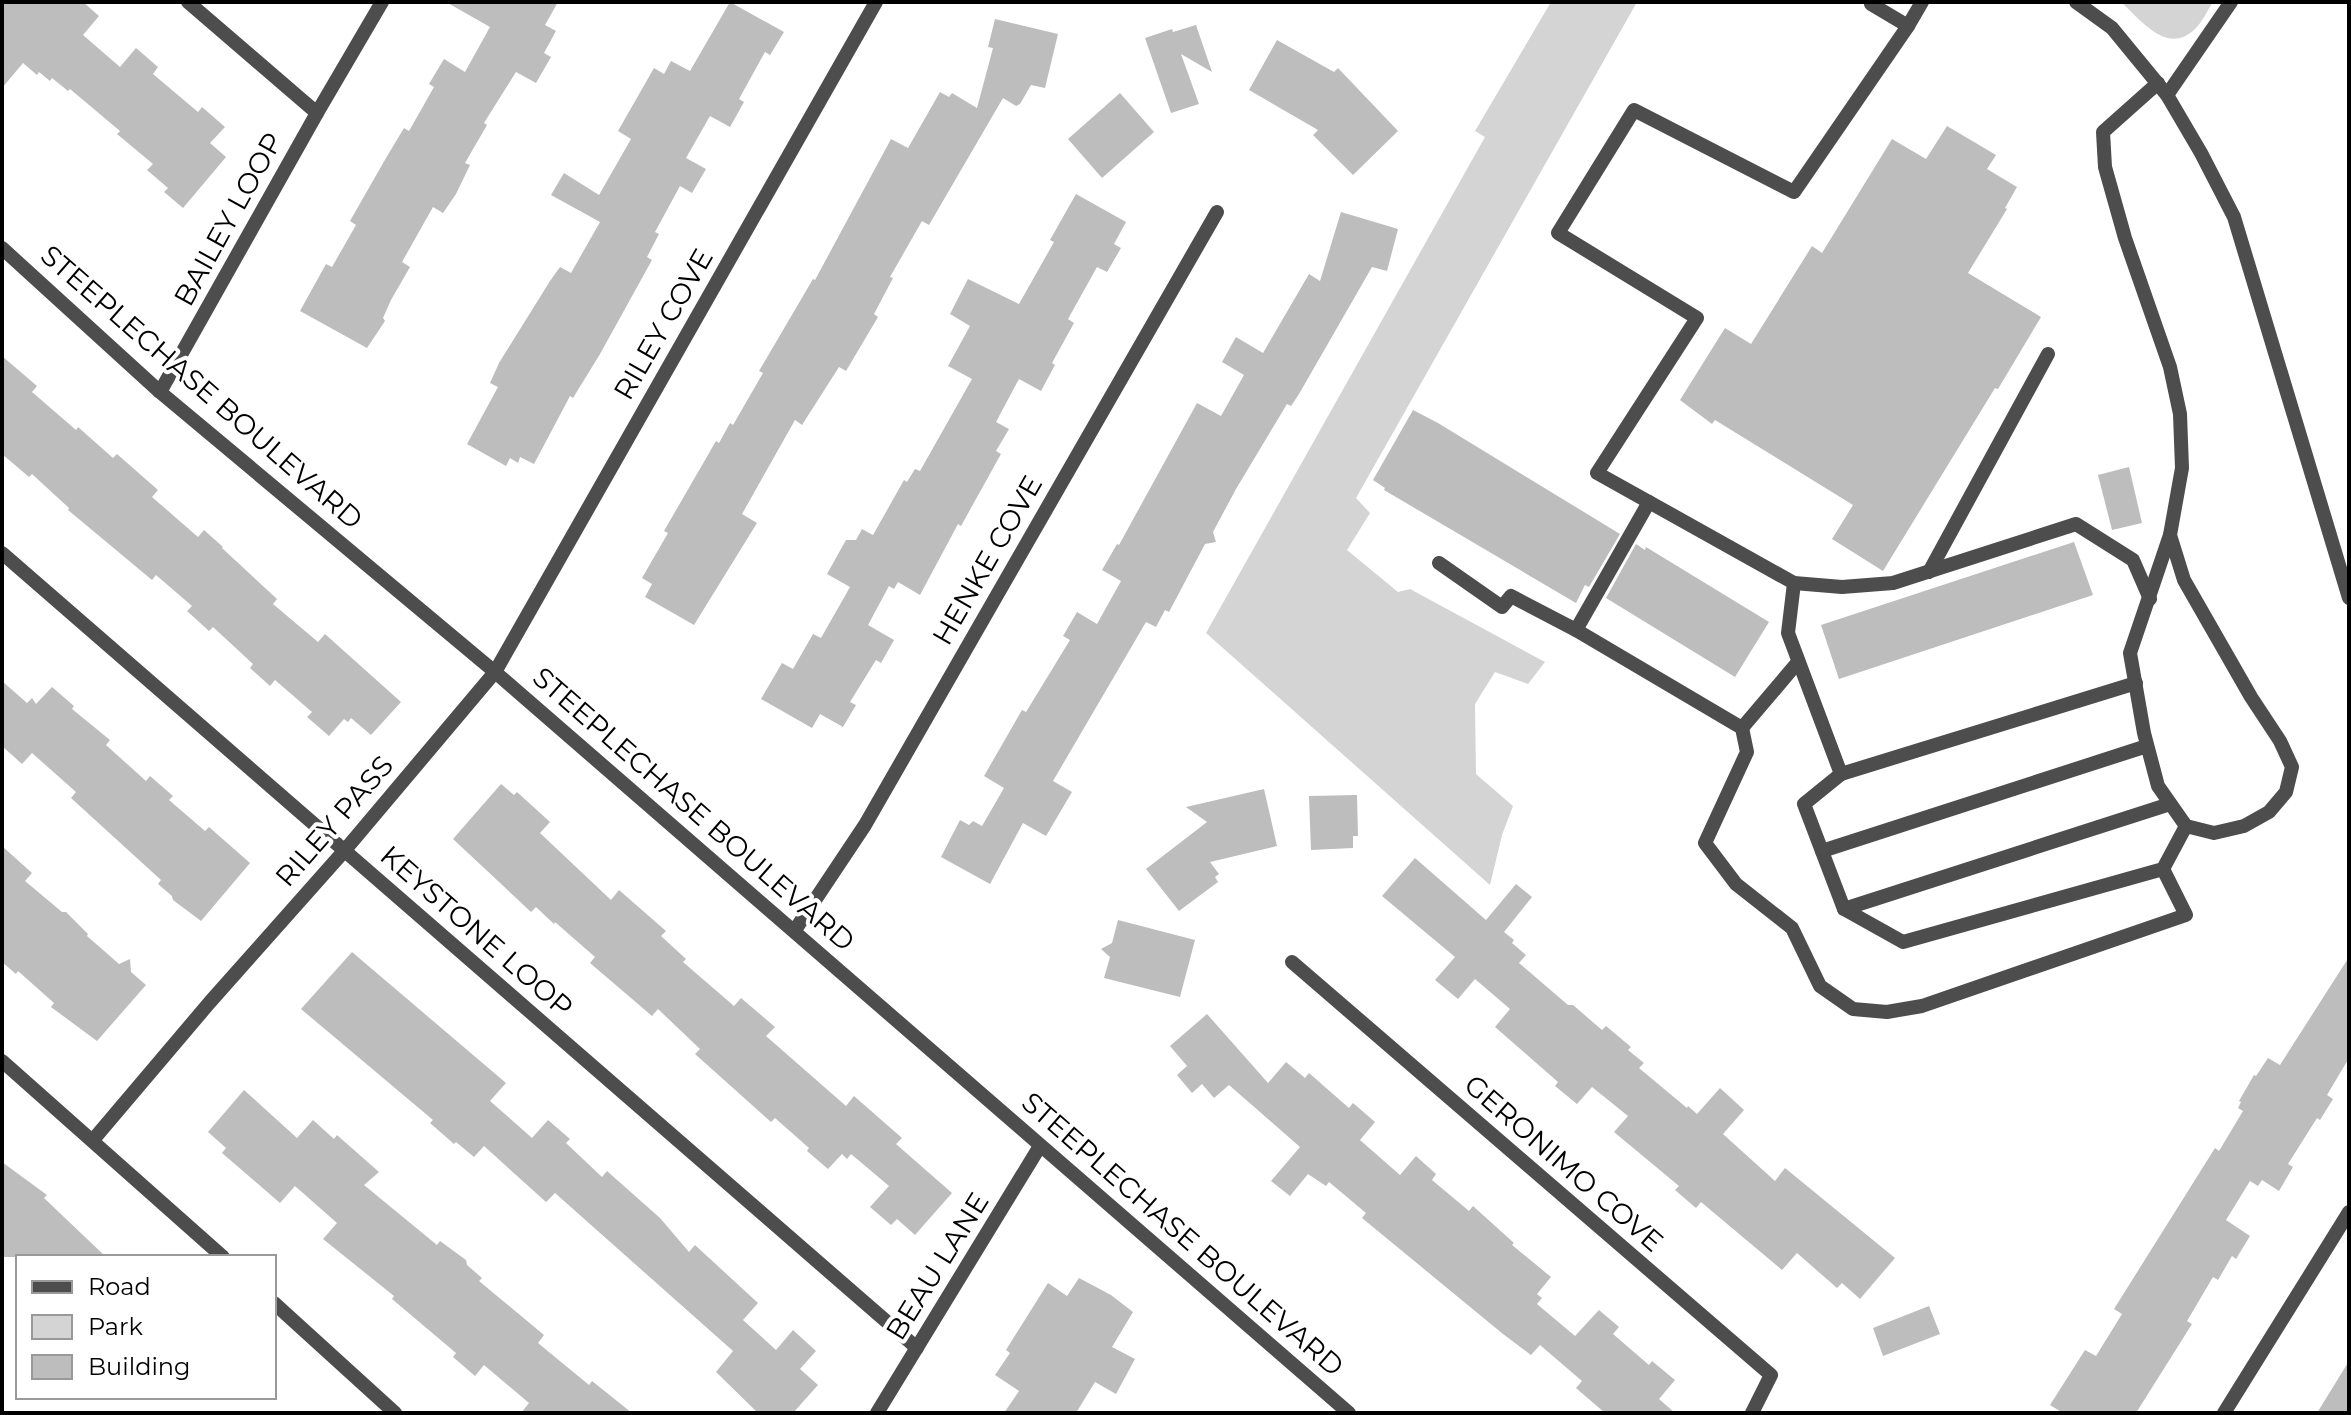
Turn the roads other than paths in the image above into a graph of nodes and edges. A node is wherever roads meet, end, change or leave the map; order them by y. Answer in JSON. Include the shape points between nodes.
{"nodes":[{"id":1,"x":188,"y":2,"type":"edge"},
{"id":2,"x":382,"y":2,"type":"edge"},
{"id":3,"x":876,"y":2,"type":"edge"},
{"id":4,"x":1922,"y":2,"type":"edge"},
{"id":5,"x":2076,"y":2,"type":"edge"},
{"id":6,"x":2231,"y":2,"type":"edge"},
{"id":7,"x":1871,"y":4,"type":"dead end"},
{"id":8,"x":1908,"y":26,"type":"junction"},
{"id":9,"x":2162,"y":89,"type":"junction"},
{"id":10,"x":317,"y":113,"type":"junction"},
{"id":11,"x":1217,"y":212,"type":"dead end"},
{"id":12,"x":2,"y":248,"type":"edge"},
{"id":13,"x":2048,"y":354,"type":"dead end"},
{"id":14,"x":160,"y":392,"type":"junction"},
{"id":15,"x":1649,"y":502,"type":"junction"},
{"id":16,"x":2170,"y":535,"type":"junction"},
{"id":17,"x":2,"y":553,"type":"edge"},
{"id":18,"x":1439,"y":563,"type":"dead end"},
{"id":19,"x":1929,"y":572,"type":"junction"},
{"id":20,"x":1794,"y":583,"type":"junction"},
{"id":21,"x":2349,"y":598,"type":"edge"},
{"id":22,"x":2150,"y":599,"type":"junction"},
{"id":23,"x":1576,"y":630,"type":"junction"},
{"id":24,"x":1798,"y":662,"type":"junction"},
{"id":25,"x":495,"y":672,"type":"junction"},
{"id":26,"x":2136,"y":683,"type":"junction"},
{"id":27,"x":1742,"y":728,"type":"junction"},
{"id":28,"x":2147,"y":746,"type":"junction"},
{"id":29,"x":1841,"y":774,"type":"junction"},
{"id":30,"x":2170,"y":804,"type":"junction"},
{"id":31,"x":2186,"y":826,"type":"junction"},
{"id":32,"x":345,"y":850,"type":"junction"},
{"id":33,"x":1822,"y":851,"type":"junction"},
{"id":34,"x":2163,"y":869,"type":"junction"},
{"id":35,"x":1844,"y":909,"type":"junction"},
{"id":36,"x":795,"y":930,"type":"junction"},
{"id":37,"x":1292,"y":962,"type":"dead end"},
{"id":38,"x":2,"y":1061,"type":"edge"},
{"id":39,"x":93,"y":1140,"type":"junction"},
{"id":40,"x":1040,"y":1146,"type":"junction"},
{"id":41,"x":2349,"y":1212,"type":"edge"},
{"id":42,"x":221,"y":1255,"type":"edge"},
{"id":43,"x":276,"y":1305,"type":"edge"},
{"id":44,"x":917,"y":1348,"type":"junction"},
{"id":45,"x":1341,"y":1410,"type":"edge"},
{"id":46,"x":395,"y":1413,"type":"edge"},
{"id":47,"x":877,"y":1413,"type":"edge"},
{"id":48,"x":1752,"y":1413,"type":"edge"},
{"id":49,"x":2224,"y":1413,"type":"edge"}],
"edges":[{"from":1,"to":10,"type":"street","name":"BAILEY LOOP"},
{"from":2,"to":10,"type":"street","name":"BAILEY LOOP"},
{"from":3,"to":25,"type":"street","name":"RILEY COVE"},
{"from":4,"to":8,"type":"street"},
{"from":5,"to":9,"type":"street","via":[[2112,28]]},
{"from":6,"to":9,"type":"street"},
{"from":7,"to":8,"type":"street"},
{"from":8,"to":15,"type":"street","via":[[1794,192],[1634,110],[1558,233],[1697,318],[1597,473]]},
{"from":9,"to":16,"type":"street","via":[[2103,132],[2105,167],[2170,367],[2180,414],[2182,468]]},
{"from":9,"to":21,"type":"street","via":[[2234,217]]},
{"from":10,"to":14,"type":"street","name":"BAILEY LOOP"},
{"from":11,"to":36,"type":"street","name":"HENKE COVE","via":[[865,825]]},
{"from":12,"to":14,"type":"street","name":"STEEPLECHASE BOULEVARD"},
{"from":13,"to":19,"type":"street"},
{"from":14,"to":25,"type":"street","name":"STEEPLECHASE BOULEVARD"},
{"from":15,"to":20,"type":"street"},
{"from":15,"to":23,"type":"street"},
{"from":16,"to":22,"type":"street"},
{"from":16,"to":31,"type":"street","via":[[2184,580],[2292,767],[2286,792],[2269,812],[2244,826],[2214,833]]},
{"from":17,"to":32,"type":"street","name":"KEYSTONE LOOP"},
{"from":18,"to":23,"type":"street","via":[[1502,607],[1511,596]]},
{"from":19,"to":20,"type":"street","via":[[1893,583]]},
{"from":19,"to":22,"type":"street","via":[[2076,524],[2133,560]]},
{"from":20,"to":24,"type":"street","via":[[1788,633]]},
{"from":22,"to":26,"type":"street","via":[[2130,653]]},
{"from":23,"to":27,"type":"street"},
{"from":24,"to":27,"type":"street"},
{"from":24,"to":29,"type":"street"},
{"from":25,"to":32,"type":"street","name":"RILEY PASS"},
{"from":25,"to":36,"type":"street","name":"STEEPLECHASE BOULEVARD"},
{"from":26,"to":28,"type":"street"},
{"from":26,"to":29,"type":"street"},
{"from":27,"to":34,"type":"street","via":[[1747,752],[1705,843],[1736,884],[1792,928],[1820,986],[1853,1009],[1887,1012],[1922,1006],[2186,915]]},
{"from":28,"to":30,"type":"street","via":[[2158,786]]},
{"from":28,"to":33,"type":"street"},
{"from":29,"to":33,"type":"street","via":[[1804,804]]},
{"from":30,"to":31,"type":"street"},
{"from":30,"to":35,"type":"street"},
{"from":31,"to":34,"type":"street"},
{"from":32,"to":39,"type":"street","name":"RILEY PASS"},
{"from":32,"to":44,"type":"street","name":"KEYSTONE LOOP"},
{"from":33,"to":35,"type":"street"},
{"from":34,"to":35,"type":"street","via":[[1903,942]]},
{"from":36,"to":40,"type":"street","name":"STEEPLECHASE BOULEVARD"},
{"from":37,"to":48,"type":"street","name":"GERONIMO COVE","via":[[1771,1375]]},
{"from":38,"to":39,"type":"street"},
{"from":39,"to":42,"type":"street"},
{"from":40,"to":44,"type":"street","name":"BEAU LANE"},
{"from":40,"to":45,"type":"street","name":"STEEPLECHASE BOULEVARD"},
{"from":41,"to":49,"type":"street"},
{"from":43,"to":46,"type":"street"},
{"from":44,"to":47,"type":"street","name":"BEAU LANE"}]}
